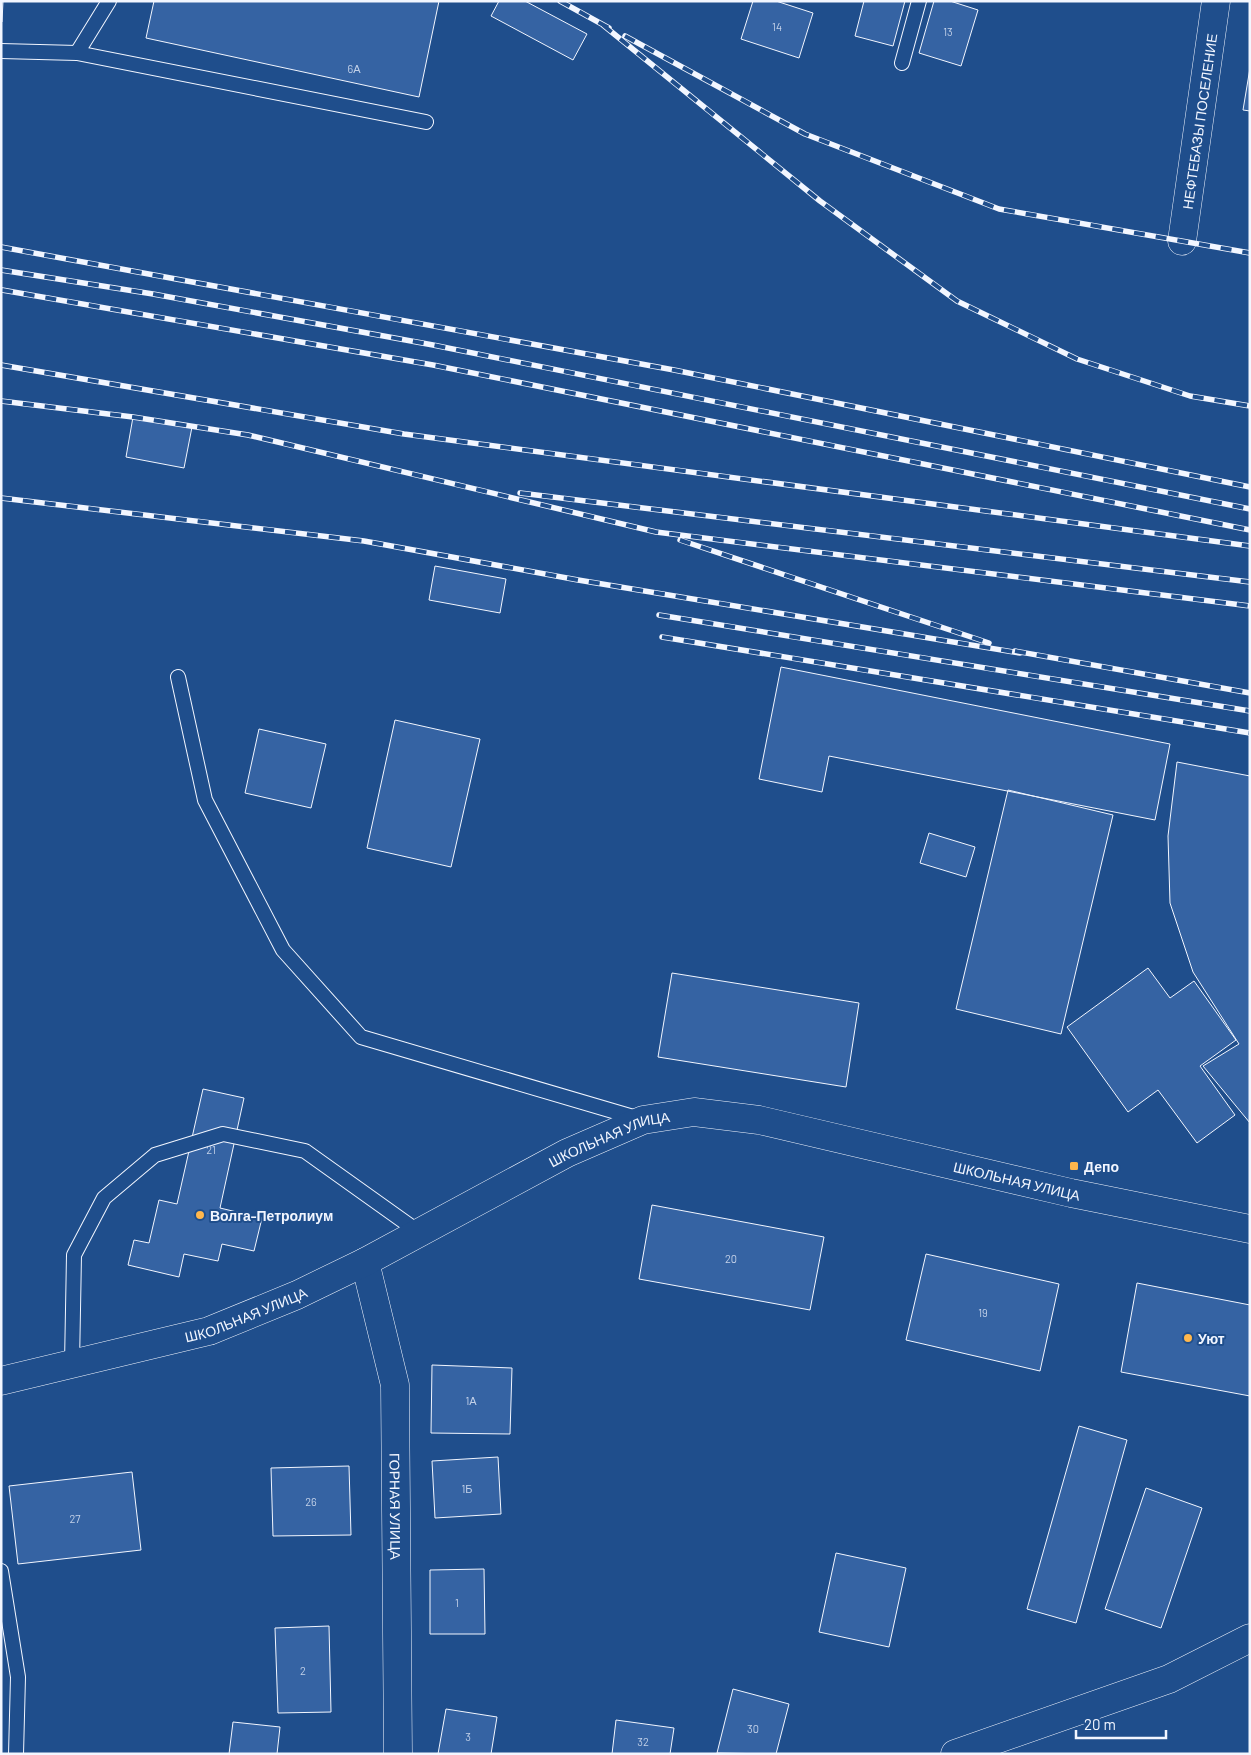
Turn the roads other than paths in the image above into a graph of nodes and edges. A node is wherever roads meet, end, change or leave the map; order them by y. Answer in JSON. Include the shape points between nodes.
{"nodes":[{"id":1,"x":109,"y":1,"type":"edge"},
{"id":2,"x":920,"y":1,"type":"edge"},
{"id":3,"x":1216,"y":1,"type":"edge"},
{"id":4,"x":1,"y":51,"type":"edge"},
{"id":5,"x":78,"y":53,"type":"junction"},
{"id":6,"x":902,"y":63,"type":"dead end"},
{"id":7,"x":426,"y":122,"type":"dead end"},
{"id":8,"x":1182,"y":241,"type":"dead end"},
{"id":9,"x":178,"y":677,"type":"dead end"},
{"id":10,"x":643,"y":1120,"type":"junction"},
{"id":11,"x":1250,"y":1229,"type":"edge"},
{"id":12,"x":420,"y":1233,"type":"junction"},
{"id":13,"x":366,"y":1262,"type":"junction"},
{"id":14,"x":72,"y":1364,"type":"junction"},
{"id":15,"x":1,"y":1381,"type":"edge"},
{"id":16,"x":1,"y":1571,"type":"edge"},
{"id":17,"x":1250,"y":1638,"type":"edge"},
{"id":18,"x":16,"y":1754,"type":"edge"},
{"id":19,"x":398,"y":1754,"type":"edge"},
{"id":20,"x":955,"y":1754,"type":"edge"}],
"edges":[{"from":1,"to":5,"type":"lane"},
{"from":2,"to":6,"type":"lane"},
{"from":3,"to":8,"type":"main road","name":"НЕФТЕБАЗЫ ПОСЕЛЕНИЕ"},
{"from":4,"to":5,"type":"lane"},
{"from":5,"to":7,"type":"lane"},
{"from":9,"to":10,"type":"lane","via":[[210,808],[283,950],[361,1037]]},
{"from":10,"to":11,"type":"main road","name":"ШКОЛЬНАЯ УЛИЦА","via":[[694,1112],[759,1120],[1071,1194]]},
{"from":10,"to":12,"type":"main road","name":"ШКОЛЬНАЯ УЛИЦА","via":[[568,1153]]},
{"from":12,"to":13,"type":"main road","name":"ШКОЛЬНАЯ УЛИЦА"},
{"from":12,"to":14,"type":"lane","via":[[305,1152],[223,1134],[155,1155],[104,1198],[74,1255]]},
{"from":13,"to":14,"type":"main road","name":"ШКОЛЬНАЯ УЛИЦА","via":[[209,1331]]},
{"from":13,"to":19,"type":"main road","name":"ГОРНАЯ УЛИЦА","via":[[396,1385]]},
{"from":14,"to":15,"type":"main road","name":"ШКОЛЬНАЯ УЛИЦА"},
{"from":16,"to":18,"type":"lane","via":[[18,1677]]},
{"from":17,"to":20,"type":"main road","via":[[1169,1679]]}]}
